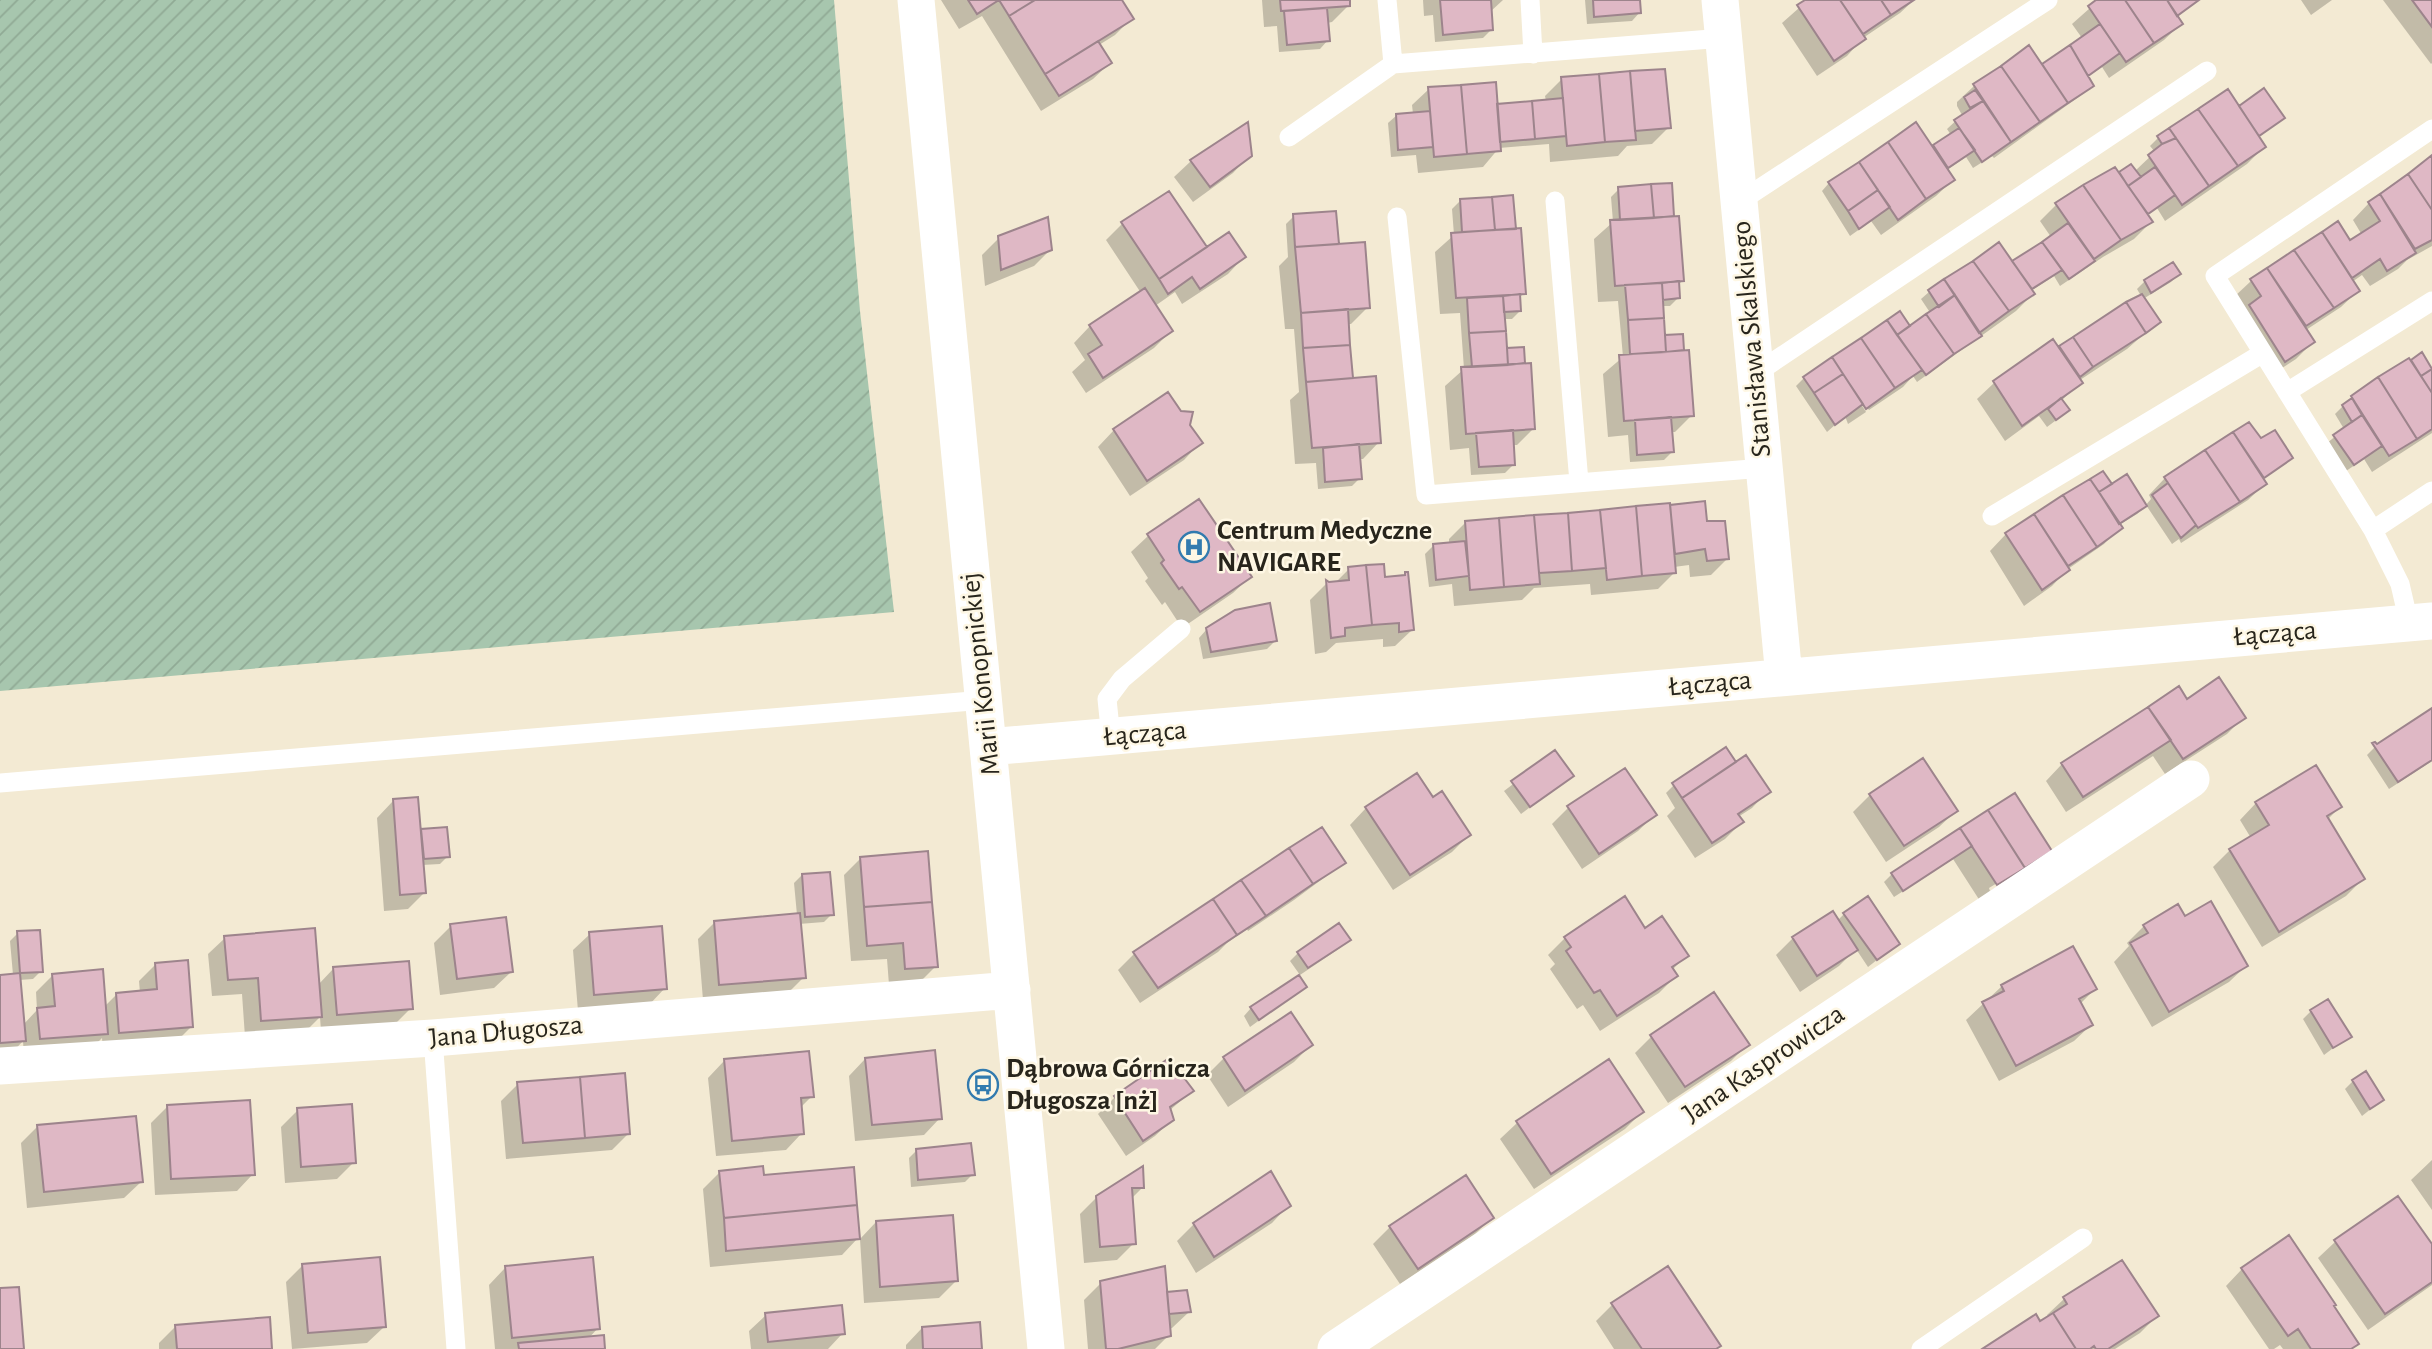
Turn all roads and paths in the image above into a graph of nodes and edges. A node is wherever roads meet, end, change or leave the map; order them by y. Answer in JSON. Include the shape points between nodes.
{"nodes":[{"id":1,"x":916,"y":0,"type":"edge"},
{"id":2,"x":1387,"y":0,"type":"edge"},
{"id":3,"x":1530,"y":0,"type":"edge"},
{"id":4,"x":1720,"y":0,"type":"edge"},
{"id":5,"x":2048,"y":0,"type":"edge"},
{"id":6,"x":1724,"y":38,"type":"junction"},
{"id":7,"x":1533,"y":54,"type":"junction"},
{"id":8,"x":1393,"y":64,"type":"junction"},
{"id":9,"x":2207,"y":71,"type":"dead end"},
{"id":10,"x":2432,"y":129,"type":"edge"},
{"id":11,"x":1289,"y":137,"type":"dead end"},
{"id":12,"x":1555,"y":201,"type":"dead end"},
{"id":13,"x":1739,"y":202,"type":"junction"},
{"id":14,"x":1398,"y":217,"type":"dead end"},
{"id":15,"x":2432,"y":300,"type":"edge"},
{"id":16,"x":2263,"y":353,"type":"junction"},
{"id":17,"x":1755,"y":374,"type":"junction"},
{"id":18,"x":2287,"y":392,"type":"junction"},
{"id":19,"x":1764,"y":468,"type":"junction"},
{"id":20,"x":1579,"y":482,"type":"junction"},
{"id":21,"x":2432,"y":491,"type":"edge"},
{"id":22,"x":1992,"y":516,"type":"dead end"},
{"id":23,"x":2373,"y":530,"type":"junction"},
{"id":24,"x":2420,"y":622,"type":"edge"},
{"id":25,"x":1181,"y":629,"type":"dead end"},
{"id":26,"x":1784,"y":677,"type":"junction"},
{"id":27,"x":984,"y":700,"type":"junction"},
{"id":28,"x":1111,"y":738,"type":"junction"},
{"id":29,"x":988,"y":747,"type":"junction"},
{"id":30,"x":2191,"y":779,"type":"dead end"},
{"id":31,"x":0,"y":783,"type":"edge"},
{"id":32,"x":1012,"y":990,"type":"junction"},
{"id":33,"x":433,"y":1038,"type":"junction"},
{"id":34,"x":0,"y":1066,"type":"edge"},
{"id":35,"x":2083,"y":1238,"type":"dead end"},
{"id":36,"x":456,"y":1349,"type":"edge"},
{"id":37,"x":1046,"y":1349,"type":"edge"},
{"id":38,"x":1336,"y":1349,"type":"edge"},
{"id":39,"x":1921,"y":1349,"type":"edge"}],
"edges":[{"from":1,"to":27,"type":"street","name":"Marii Konopnickiej"},
{"from":2,"to":8,"type":"lane"},
{"from":3,"to":7,"type":"lane"},
{"from":4,"to":6,"type":"street","name":"Stanisława Skalskiego"},
{"from":5,"to":13,"type":"lane"},
{"from":6,"to":7,"type":"lane"},
{"from":6,"to":13,"type":"street","name":"Stanisława Skalskiego"},
{"from":7,"to":8,"type":"lane"},
{"from":8,"to":11,"type":"lane"},
{"from":9,"to":17,"type":"lane"},
{"from":10,"to":16,"type":"lane","via":[[2215,276]]},
{"from":12,"to":20,"type":"lane"},
{"from":13,"to":17,"type":"street","name":"Stanisława Skalskiego"},
{"from":14,"to":20,"type":"lane","via":[[1426,495]]},
{"from":15,"to":18,"type":"lane"},
{"from":16,"to":18,"type":"lane"},
{"from":16,"to":22,"type":"lane"},
{"from":17,"to":19,"type":"street","name":"Stanisława Skalskiego"},
{"from":18,"to":23,"type":"lane"},
{"from":19,"to":20,"type":"lane"},
{"from":19,"to":26,"type":"street","name":"Stanisława Skalskiego"},
{"from":21,"to":23,"type":"lane"},
{"from":23,"to":24,"type":"lane"},
{"from":24,"to":26,"type":"street","name":"Łącząca"},
{"from":25,"to":28,"type":"lane","via":[[1122,679],[1107,699]]},
{"from":26,"to":28,"type":"street","name":"Łącząca"},
{"from":27,"to":29,"type":"street","name":"Marii Konopnickiej"},
{"from":27,"to":31,"type":"lane"},
{"from":28,"to":29,"type":"street","name":"Łącząca"},
{"from":29,"to":32,"type":"street","name":"Marii Konopnickiej"},
{"from":30,"to":38,"type":"street","name":"Jana Kasprowicza"},
{"from":32,"to":33,"type":"street","name":"Jana Długosza"},
{"from":32,"to":37,"type":"street","name":"Marii Konopnickiej"},
{"from":33,"to":34,"type":"street","name":"Jana Długosza"},
{"from":33,"to":36,"type":"lane"},
{"from":35,"to":39,"type":"lane"}]}
